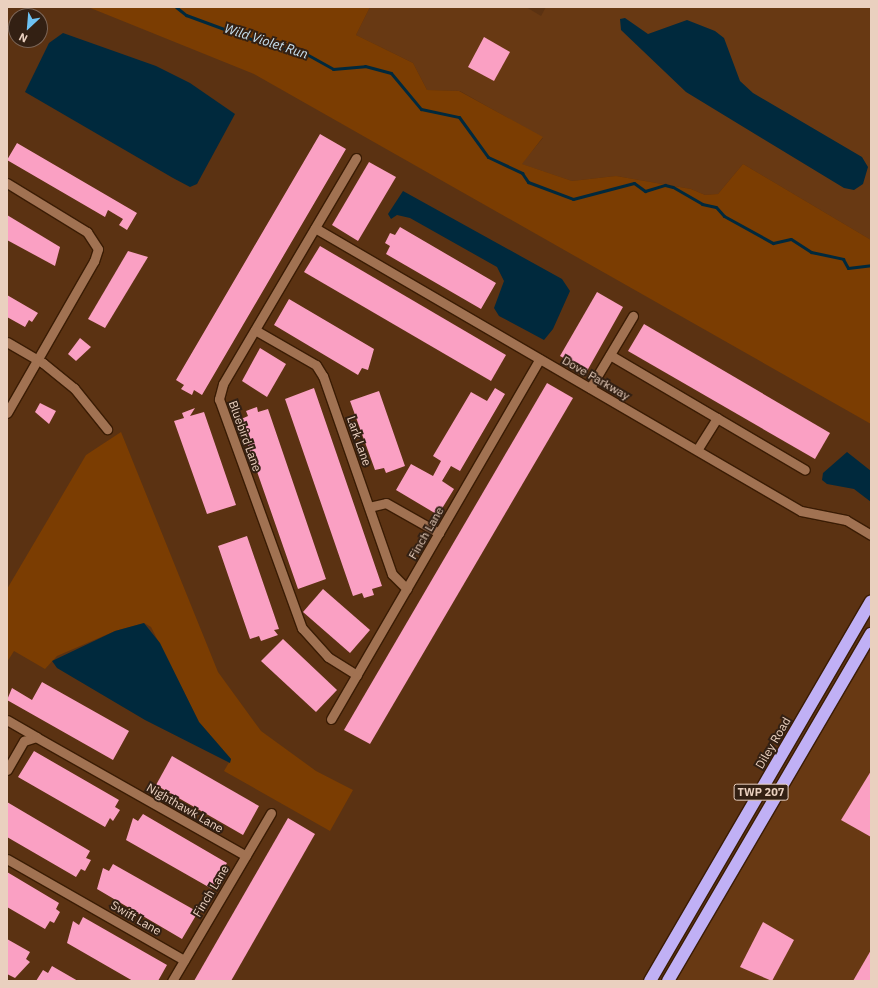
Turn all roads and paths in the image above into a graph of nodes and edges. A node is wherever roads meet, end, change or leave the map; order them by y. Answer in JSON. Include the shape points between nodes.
{"nodes":[{"id":1,"x":356,"y":158,"type":"dead end"},
{"id":2,"x":7,"y":183,"type":"edge"},
{"id":3,"x":315,"y":228,"type":"junction"},
{"id":4,"x":633,"y":316,"type":"dead end"},
{"id":5,"x":255,"y":330,"type":"junction"},
{"id":6,"x":7,"y":342,"type":"edge"},
{"id":7,"x":610,"y":356,"type":"junction"},
{"id":8,"x":540,"y":359,"type":"junction"},
{"id":9,"x":39,"y":361,"type":"junction"},
{"id":10,"x":590,"y":388,"type":"junction"},
{"id":11,"x":7,"y":413,"type":"edge"},
{"id":12,"x":717,"y":418,"type":"junction"},
{"id":13,"x":107,"y":429,"type":"dead end"},
{"id":14,"x":697,"y":450,"type":"junction"},
{"id":15,"x":805,"y":470,"type":"dead end"},
{"id":16,"x":369,"y":507,"type":"junction"},
{"id":17,"x":439,"y":533,"type":"junction"},
{"id":18,"x":871,"y":536,"type":"edge"},
{"id":19,"x":407,"y":589,"type":"junction"},
{"id":20,"x":871,"y":602,"type":"edge"},
{"id":21,"x":871,"y":634,"type":"edge"},
{"id":22,"x":357,"y":675,"type":"junction"},
{"id":23,"x":331,"y":719,"type":"dead end"},
{"id":24,"x":7,"y":720,"type":"edge"},
{"id":25,"x":36,"y":737,"type":"junction"},
{"id":26,"x":7,"y":770,"type":"edge"},
{"id":27,"x":271,"y":813,"type":"dead end"},
{"id":28,"x":246,"y":856,"type":"junction"},
{"id":29,"x":7,"y":859,"type":"edge"},
{"id":30,"x":184,"y":960,"type":"junction"},
{"id":31,"x":653,"y":977,"type":"edge"},
{"id":32,"x":172,"y":981,"type":"edge"},
{"id":33,"x":669,"y":981,"type":"edge"}],
"edges":[{"from":1,"to":3,"type":"street","name":"Bluebird Lane"},
{"from":2,"to":9,"type":"street","via":[[88,232],[98,249],[94,262]]},
{"from":3,"to":5,"type":"street","name":"Bluebird Lane"},
{"from":3,"to":8,"type":"street","name":"Dove Parkway"},
{"from":4,"to":7,"type":"street"},
{"from":5,"to":16,"type":"street","name":"Lark Lane","via":[[316,365],[323,376]]},
{"from":5,"to":22,"type":"street","name":"Bluebird Lane","via":[[223,384],[219,399],[302,628],[328,657]]},
{"from":6,"to":9,"type":"street"},
{"from":7,"to":10,"type":"street"},
{"from":7,"to":12,"type":"street"},
{"from":8,"to":10,"type":"street","name":"Dove Parkway"},
{"from":8,"to":17,"type":"street","name":"Finch Lane"},
{"from":9,"to":11,"type":"street"},
{"from":9,"to":13,"type":"street","via":[[74,388]]},
{"from":10,"to":14,"type":"street","name":"Dove Parkway"},
{"from":12,"to":14,"type":"street"},
{"from":12,"to":15,"type":"street"},
{"from":14,"to":18,"type":"street","name":"Dove Parkway","via":[[801,511],[846,520]]},
{"from":16,"to":17,"type":"street","via":[[386,503]]},
{"from":16,"to":19,"type":"street","name":"Lark Lane","via":[[392,574]]},
{"from":17,"to":19,"type":"street","name":"Finch Lane"},
{"from":19,"to":22,"type":"street","name":"Finch Lane"},
{"from":20,"to":31,"type":"highway","name":"Diley Road","number":"TWP 207"},
{"from":21,"to":33,"type":"highway","number":"TWP 207"},
{"from":22,"to":23,"type":"street","name":"Finch Lane"},
{"from":24,"to":25,"type":"street","name":"Nighthawk Lane"},
{"from":25,"to":26,"type":"street","via":[[24,741]]},
{"from":25,"to":28,"type":"street","name":"Nighthawk Lane"},
{"from":27,"to":28,"type":"street","name":"Finch Lane"},
{"from":28,"to":30,"type":"street","name":"Finch Lane"},
{"from":29,"to":30,"type":"street","name":"Swift Lane"},
{"from":30,"to":32,"type":"street","name":"Finch Lane"},
{"from":31,"to":33,"type":"street"}]}
